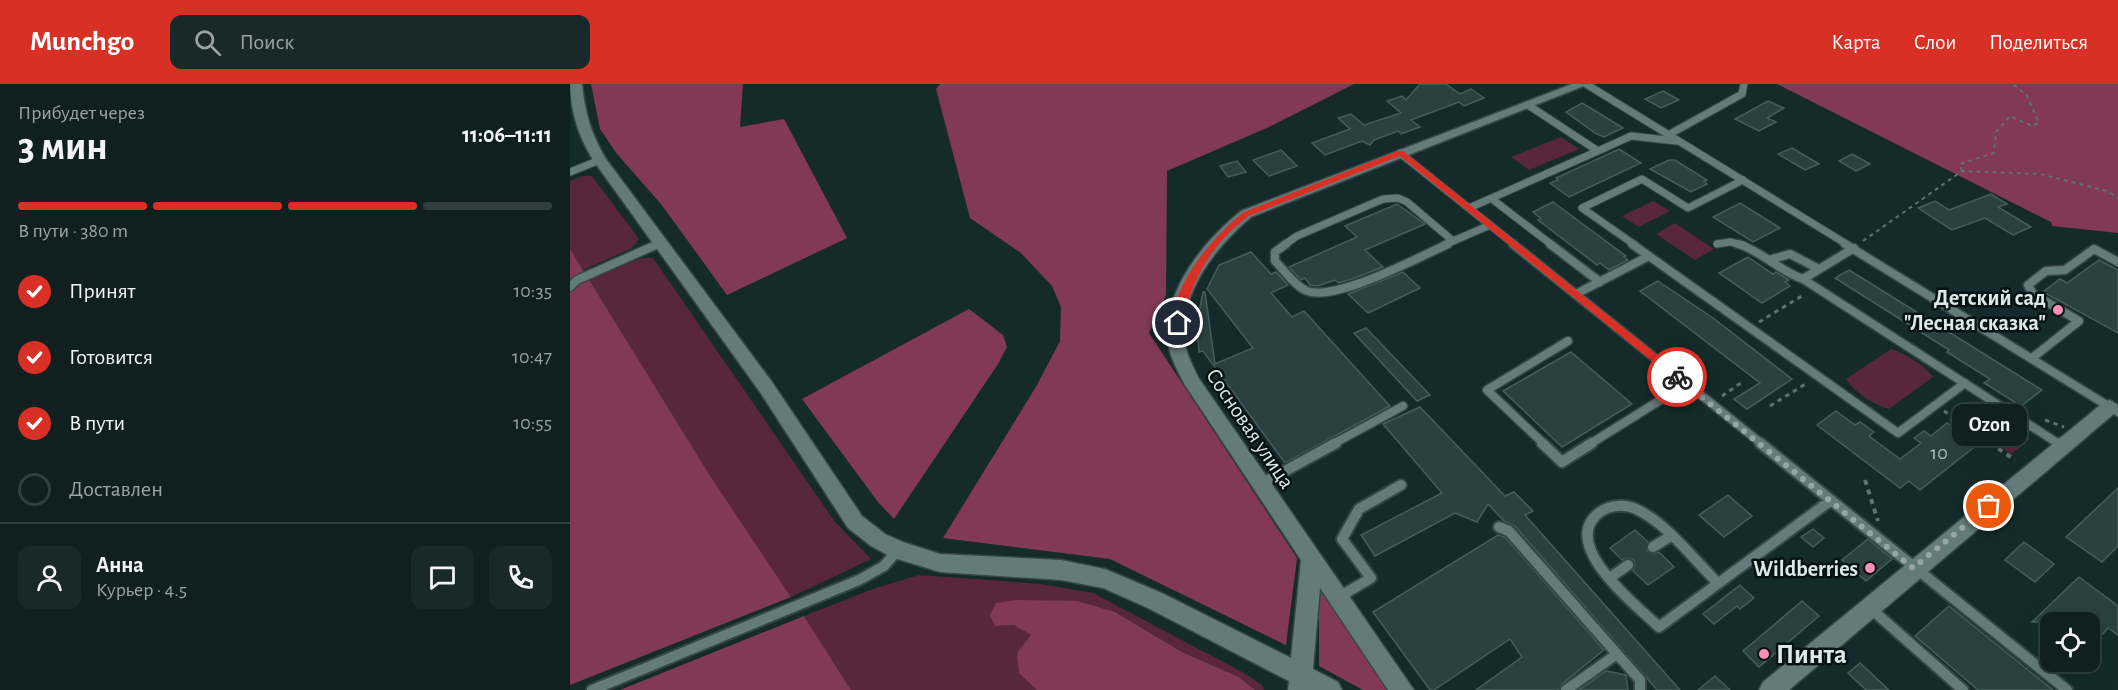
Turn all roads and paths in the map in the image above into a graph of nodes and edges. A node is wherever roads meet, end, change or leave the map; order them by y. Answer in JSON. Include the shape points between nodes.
{"nodes":[{"id":1,"x":576,"y":84,"type":"edge"},
{"id":2,"x":1584,"y":84,"type":"edge"},
{"id":3,"x":1744,"y":84,"type":"edge"},
{"id":4,"x":2013,"y":84,"type":"edge"},
{"id":5,"x":1528,"y":105,"type":"junction"},
{"id":6,"x":1670,"y":134,"type":"junction"},
{"id":7,"x":1680,"y":141,"type":"junction"},
{"id":8,"x":1598,"y":151,"type":"junction"},
{"id":9,"x":1401,"y":153,"type":"junction"},
{"id":10,"x":600,"y":160,"type":"junction"},
{"id":11,"x":1962,"y":171,"type":"junction"},
{"id":12,"x":570,"y":172,"type":"edge"},
{"id":13,"x":1743,"y":180,"type":"junction"},
{"id":14,"x":2118,"y":198,"type":"edge"},
{"id":15,"x":1492,"y":199,"type":"junction"},
{"id":16,"x":1469,"y":208,"type":"junction"},
{"id":17,"x":1490,"y":225,"type":"junction"},
{"id":18,"x":1453,"y":241,"type":"junction"},
{"id":19,"x":660,"y":243,"type":"junction"},
{"id":20,"x":1717,"y":244,"type":"dead end"},
{"id":21,"x":1854,"y":248,"type":"junction"},
{"id":22,"x":1649,"y":256,"type":"junction"},
{"id":23,"x":1769,"y":260,"type":"junction"},
{"id":24,"x":2118,"y":262,"type":"edge"},
{"id":25,"x":1819,"y":269,"type":"junction"},
{"id":26,"x":1803,"y":279,"type":"junction"},
{"id":27,"x":1600,"y":282,"type":"junction"},
{"id":28,"x":570,"y":287,"type":"edge"},
{"id":29,"x":1817,"y":287,"type":"junction"},
{"id":30,"x":1576,"y":294,"type":"junction"},
{"id":31,"x":1750,"y":328,"type":"junction"},
{"id":32,"x":1568,"y":341,"type":"dead end"},
{"id":33,"x":2032,"y":358,"type":"junction"},
{"id":34,"x":1818,"y":376,"type":"junction"},
{"id":35,"x":1741,"y":383,"type":"dead end"},
{"id":36,"x":1965,"y":383,"type":"junction"},
{"id":37,"x":1686,"y":384,"type":"junction"},
{"id":38,"x":1710,"y":404,"type":"junction"},
{"id":39,"x":1935,"y":405,"type":"junction"},
{"id":40,"x":1403,"y":406,"type":"dead end"},
{"id":41,"x":1770,"y":406,"type":"dead end"},
{"id":42,"x":2115,"y":406,"type":"edge"},
{"id":43,"x":2062,"y":446,"type":"junction"},
{"id":44,"x":2015,"y":460,"type":"dead end"},
{"id":45,"x":1865,"y":480,"type":"dead end"},
{"id":46,"x":1261,"y":484,"type":"junction"},
{"id":47,"x":1401,"y":485,"type":"dead end"},
{"id":48,"x":1830,"y":501,"type":"junction"},
{"id":49,"x":1499,"y":527,"type":"dead end"},
{"id":50,"x":1881,"y":530,"type":"dead end"},
{"id":51,"x":1669,"y":537,"type":"junction"},
{"id":52,"x":1653,"y":547,"type":"dead end"},
{"id":53,"x":898,"y":550,"type":"junction"},
{"id":54,"x":1312,"y":558,"type":"junction"},
{"id":55,"x":1628,"y":566,"type":"dead end"},
{"id":56,"x":1913,"y":568,"type":"junction"},
{"id":57,"x":1611,"y":577,"type":"junction"},
{"id":58,"x":1718,"y":583,"type":"junction"},
{"id":59,"x":1339,"y":597,"type":"junction"},
{"id":60,"x":1869,"y":607,"type":"junction"},
{"id":61,"x":1617,"y":654,"type":"junction"},
{"id":62,"x":1301,"y":683,"type":"edge"},
{"id":63,"x":592,"y":690,"type":"edge"},
{"id":64,"x":1330,"y":690,"type":"edge"},
{"id":65,"x":1402,"y":690,"type":"edge"},
{"id":66,"x":1566,"y":690,"type":"edge"},
{"id":67,"x":1640,"y":690,"type":"edge"},
{"id":68,"x":1771,"y":690,"type":"edge"},
{"id":69,"x":1963,"y":690,"type":"edge"},
{"id":70,"x":2067,"y":690,"type":"edge"}],
"edges":[{"from":1,"to":10,"type":"street","via":[[586,137]]},
{"from":2,"to":5,"type":"street","name":"Сосновая улица"},
{"from":2,"to":6,"type":"lane"},
{"from":3,"to":6,"type":"lane","via":[[1742,94]]},
{"from":4,"to":11,"type":"path","via":[[2027,96],[2039,123],[2032,126],[2010,116],[1992,140],[1994,153],[1960,164]]},
{"from":5,"to":8,"type":"lane"},
{"from":5,"to":9,"type":"street","name":"Сосновая улица"},
{"from":6,"to":7,"type":"lane"},
{"from":7,"to":8,"type":"lane","via":[[1631,136]]},
{"from":7,"to":13,"type":"lane"},
{"from":8,"to":15,"type":"lane"},
{"from":9,"to":16,"type":"lane"},
{"from":9,"to":46,"type":"street","name":"Сосновая улица","via":[[1246,214],[1221,234],[1192,276],[1178,323],[1179,355],[1191,380]]},
{"from":10,"to":12,"type":"lane"},
{"from":10,"to":19,"type":"street"},
{"from":11,"to":14,"type":"path","via":[[2040,174],[2107,191]]},
{"from":11,"to":21,"type":"path"},
{"from":13,"to":21,"type":"lane"},
{"from":13,"to":22,"type":"lane","via":[[1688,208],[1642,179],[1582,208]]},
{"from":15,"to":16,"type":"lane"},
{"from":15,"to":27,"type":"lane"},
{"from":16,"to":17,"type":"lane"},
{"from":17,"to":18,"type":"lane"},
{"from":17,"to":30,"type":"lane"},
{"from":18,"to":18,"type":"lane","via":[[1349,288],[1316,294],[1304,290],[1275,261],[1275,252],[1297,236],[1383,199],[1407,202]]},
{"from":19,"to":28,"type":"lane","via":[[577,280]]},
{"from":19,"to":53,"type":"street","via":[[766,387],[855,522]]},
{"from":20,"to":23,"type":"lane","via":[[1729,241],[1752,248]]},
{"from":21,"to":25,"type":"lane"},
{"from":21,"to":33,"type":"lane"},
{"from":22,"to":27,"type":"lane"},
{"from":22,"to":31,"type":"lane"},
{"from":23,"to":25,"type":"lane","via":[[1794,253]]},
{"from":23,"to":26,"type":"lane","via":[[1789,276]]},
{"from":24,"to":33,"type":"lane","via":[[2094,249],[2065,270],[2046,271],[2028,285],[2033,294],[2079,321]]},
{"from":25,"to":26,"type":"lane"},
{"from":26,"to":29,"type":"lane"},
{"from":27,"to":30,"type":"lane"},
{"from":29,"to":31,"type":"path"},
{"from":29,"to":36,"type":"lane"},
{"from":30,"to":37,"type":"lane"},
{"from":31,"to":34,"type":"lane"},
{"from":32,"to":37,"type":"lane","via":[[1486,390],[1562,462]]},
{"from":33,"to":42,"type":"lane"},
{"from":34,"to":39,"type":"lane","via":[[1898,433]]},
{"from":34,"to":41,"type":"path"},
{"from":35,"to":38,"type":"path"},
{"from":36,"to":39,"type":"lane"},
{"from":36,"to":43,"type":"lane"},
{"from":37,"to":38,"type":"lane"},
{"from":38,"to":48,"type":"lane"},
{"from":39,"to":44,"type":"path"},
{"from":40,"to":46,"type":"lane"},
{"from":42,"to":43,"type":"street"},
{"from":43,"to":56,"type":"street"},
{"from":45,"to":50,"type":"path"},
{"from":46,"to":54,"type":"street","name":"Сосновая улица"},
{"from":47,"to":59,"type":"lane","via":[[1359,509],[1342,539],[1371,578]]},
{"from":48,"to":56,"type":"lane"},
{"from":48,"to":58,"type":"lane"},
{"from":49,"to":61,"type":"lane","via":[[1509,531]]},
{"from":51,"to":52,"type":"lane"},
{"from":51,"to":57,"type":"lane","via":[[1646,515],[1629,506],[1611,507],[1595,515],[1584,537],[1593,558]]},
{"from":51,"to":58,"type":"lane"},
{"from":53,"to":62,"type":"street","via":[[940,563],[1061,570],[1105,579],[1156,602]]},
{"from":53,"to":63,"type":"lane","via":[[884,566],[859,580]]},
{"from":54,"to":59,"type":"street","name":"Сосновая улица"},
{"from":54,"to":62,"type":"street"},
{"from":55,"to":57,"type":"lane"},
{"from":56,"to":60,"type":"street"},
{"from":56,"to":70,"type":"lane"},
{"from":57,"to":58,"type":"lane","via":[[1659,627]]},
{"from":59,"to":65,"type":"street","name":"Сосновая улица"},
{"from":60,"to":68,"type":"street"},
{"from":60,"to":69,"type":"lane"},
{"from":61,"to":66,"type":"lane"},
{"from":61,"to":67,"type":"lane","via":[[1640,680]]},
{"from":62,"to":64,"type":"street"}]}
